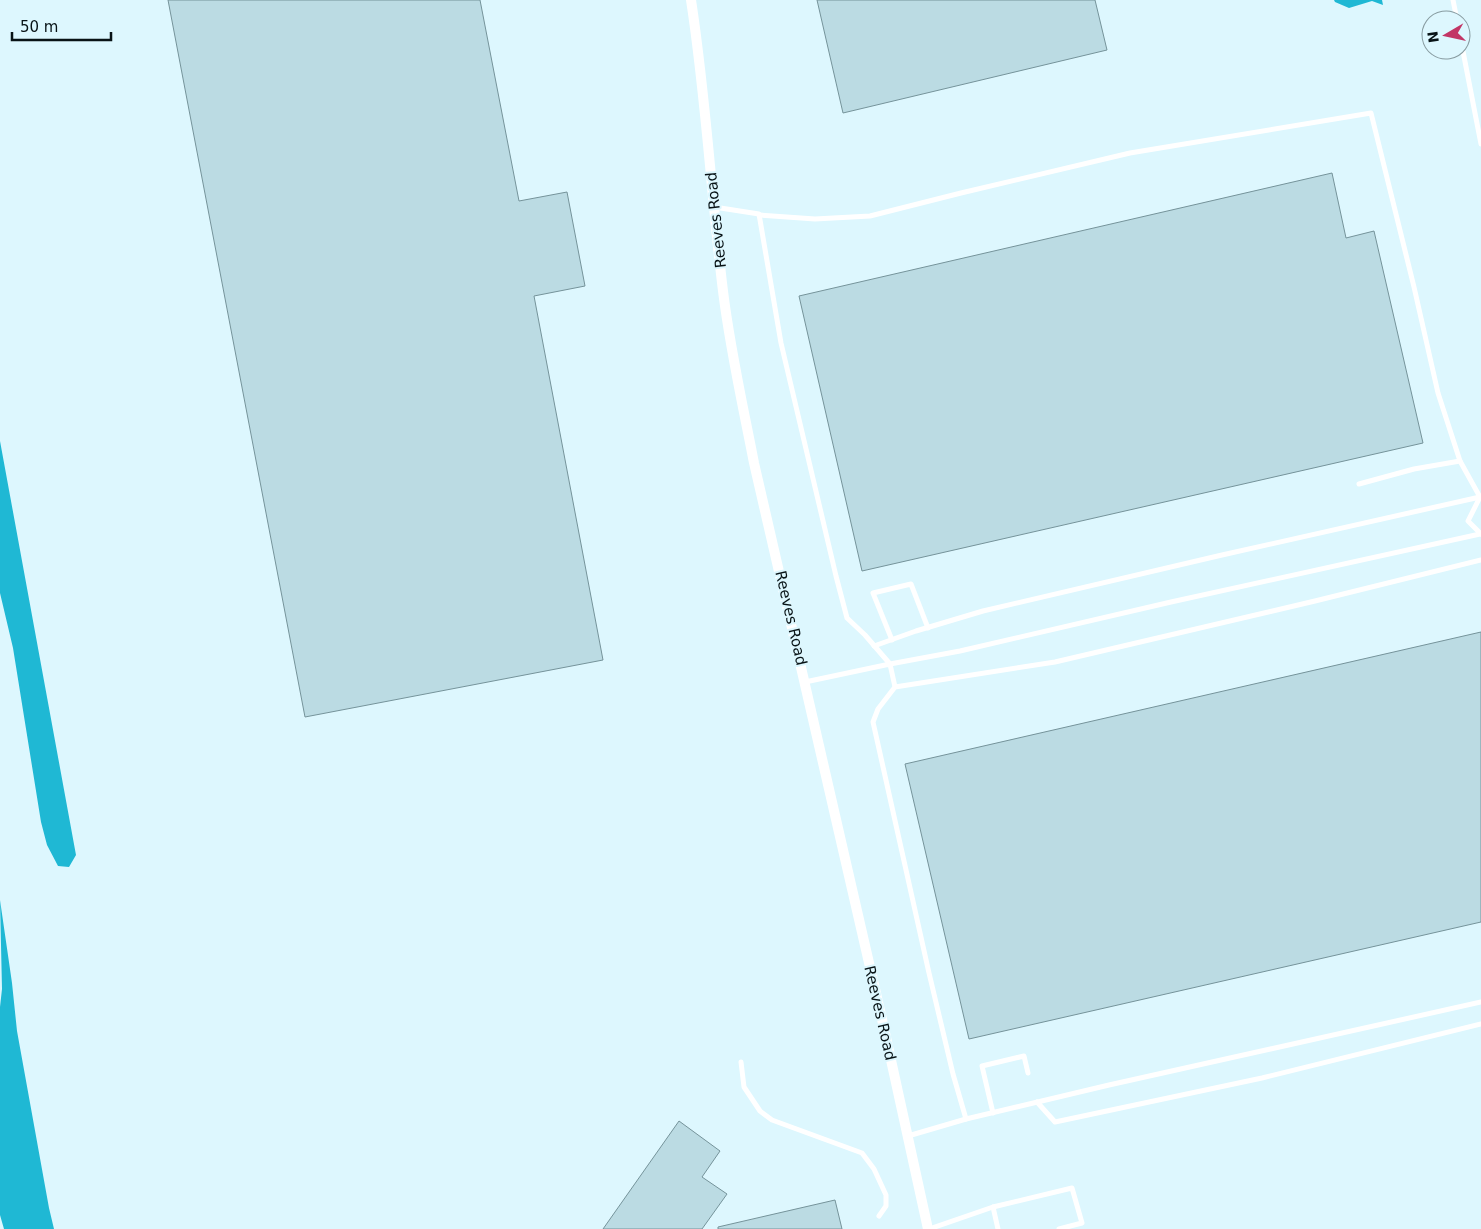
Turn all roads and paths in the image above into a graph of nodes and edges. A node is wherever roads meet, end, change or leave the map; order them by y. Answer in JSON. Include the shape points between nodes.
{"nodes":[{"id":1,"x":691,"y":0,"type":"edge"},
{"id":2,"x":1465,"y":60,"type":"edge"},
{"id":3,"x":1481,"y":144,"type":"edge"},
{"id":4,"x":714,"y":207,"type":"junction"},
{"id":5,"x":759,"y":215,"type":"junction"},
{"id":6,"x":1460,"y":461,"type":"junction"},
{"id":7,"x":1359,"y":484,"type":"dead end"},
{"id":8,"x":1480,"y":497,"type":"edge"},
{"id":9,"x":1481,"y":534,"type":"edge"},
{"id":10,"x":1481,"y":560,"type":"edge"},
{"id":11,"x":928,"y":628,"type":"junction"},
{"id":12,"x":892,"y":640,"type":"junction"},
{"id":13,"x":874,"y":646,"type":"junction"},
{"id":14,"x":890,"y":664,"type":"junction"},
{"id":15,"x":805,"y":682,"type":"junction"},
{"id":16,"x":895,"y":687,"type":"junction"},
{"id":17,"x":1481,"y":1002,"type":"edge"},
{"id":18,"x":1481,"y":1024,"type":"edge"},
{"id":19,"x":741,"y":1062,"type":"dead end"},
{"id":20,"x":1028,"y":1072,"type":"dead end"},
{"id":21,"x":1037,"y":1102,"type":"junction"},
{"id":22,"x":994,"y":1113,"type":"junction"},
{"id":23,"x":966,"y":1119,"type":"junction"},
{"id":24,"x":908,"y":1137,"type":"junction"},
{"id":25,"x":993,"y":1207,"type":"junction"},
{"id":26,"x":879,"y":1216,"type":"dead end"},
{"id":27,"x":929,"y":1229,"type":"edge"},
{"id":28,"x":998,"y":1229,"type":"edge"},
{"id":29,"x":1059,"y":1229,"type":"edge"}],
"edges":[{"from":1,"to":4,"type":"street","name":"Reeves Road"},
{"from":2,"to":3,"type":"lane"},
{"from":4,"to":5,"type":"lane"},
{"from":4,"to":15,"type":"street","name":"Reeves Road","via":[[736,376]]},
{"from":5,"to":6,"type":"lane","via":[[816,219],[870,216],[1130,153],[1371,113],[1438,393]]},
{"from":5,"to":13,"type":"lane","via":[[781,343],[846,618]]},
{"from":6,"to":7,"type":"lane"},
{"from":6,"to":8,"type":"lane"},
{"from":8,"to":9,"type":"lane","via":[[1468,522]]},
{"from":8,"to":11,"type":"lane","via":[[983,611]]},
{"from":9,"to":14,"type":"lane"},
{"from":10,"to":16,"type":"lane","via":[[1055,662]]},
{"from":11,"to":12,"type":"lane"},
{"from":11,"to":12,"type":"lane","via":[[911,584],[873,593]]},
{"from":12,"to":13,"type":"lane"},
{"from":13,"to":14,"type":"lane"},
{"from":14,"to":15,"type":"lane"},
{"from":14,"to":16,"type":"lane"},
{"from":15,"to":24,"type":"street","name":"Reeves Road"},
{"from":16,"to":23,"type":"lane","via":[[878,709],[873,722],[929,973]]},
{"from":17,"to":21,"type":"lane"},
{"from":18,"to":21,"type":"lane","via":[[1262,1078],[1055,1122]]},
{"from":19,"to":26,"type":"lane","via":[[744,1087],[760,1111],[772,1120],[862,1153],[881,1181],[886,1195],[886,1206]]},
{"from":20,"to":22,"type":"lane","via":[[1024,1056],[982,1066]]},
{"from":21,"to":22,"type":"lane"},
{"from":22,"to":23,"type":"lane"},
{"from":23,"to":24,"type":"lane"},
{"from":24,"to":27,"type":"street","name":"Reeves Road"},
{"from":25,"to":27,"type":"lane"},
{"from":25,"to":28,"type":"lane"},
{"from":25,"to":29,"type":"lane","via":[[1072,1188],[1082,1223]]}]}
